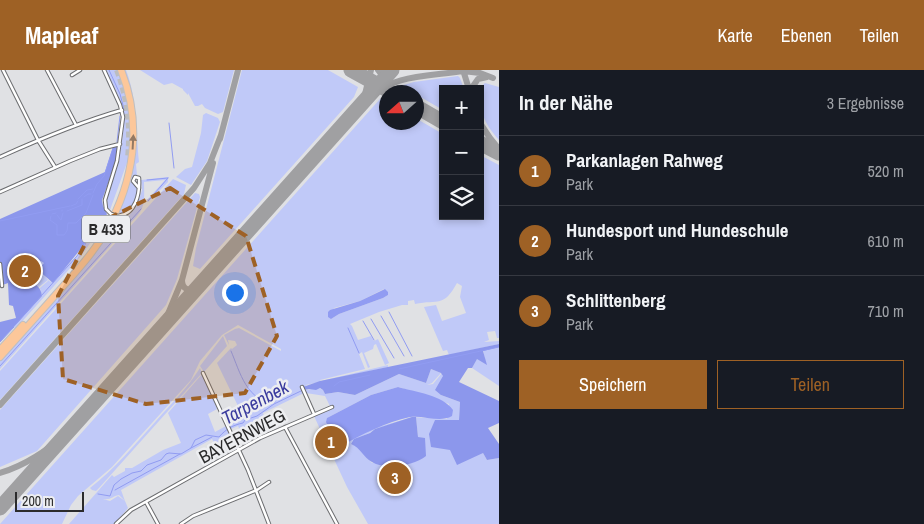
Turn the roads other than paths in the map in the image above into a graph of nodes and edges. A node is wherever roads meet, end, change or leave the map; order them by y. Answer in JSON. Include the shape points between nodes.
{"nodes":[{"id":1,"x":3,"y":70,"type":"edge"},
{"id":2,"x":47,"y":70,"type":"edge"},
{"id":3,"x":80,"y":70,"type":"edge"},
{"id":4,"x":104,"y":70,"type":"edge"},
{"id":5,"x":121,"y":70,"type":"edge"},
{"id":6,"x":72,"y":75,"type":"dead end"},
{"id":7,"x":122,"y":110,"type":"junction"},
{"id":8,"x":76,"y":125,"type":"junction"},
{"id":9,"x":38,"y":140,"type":"junction"},
{"id":10,"x":120,"y":144,"type":"junction"},
{"id":11,"x":0,"y":157,"type":"edge"},
{"id":12,"x":128,"y":158,"type":"tunnel mouth"},
{"id":13,"x":55,"y":167,"type":"junction"},
{"id":14,"x":139,"y":188,"type":"dead end"},
{"id":15,"x":0,"y":192,"type":"edge"},
{"id":16,"x":0,"y":264,"type":"edge"},
{"id":17,"x":2,"y":286,"type":"dead end"},
{"id":18,"x":0,"y":350,"type":"edge"},
{"id":19,"x":0,"y":357,"type":"edge"},
{"id":20,"x":204,"y":373,"type":"dead end"},
{"id":21,"x":303,"y":389,"type":"dead end"},
{"id":22,"x":332,"y":407,"type":"dead end"},
{"id":23,"x":314,"y":414,"type":"junction"},
{"id":24,"x":285,"y":427,"type":"junction"},
{"id":25,"x":239,"y":450,"type":"junction"},
{"id":26,"x":269,"y":482,"type":"dead end"},
{"id":27,"x":257,"y":490,"type":"junction"},
{"id":28,"x":146,"y":502,"type":"junction"},
{"id":29,"x":116,"y":524,"type":"edge"},
{"id":30,"x":158,"y":524,"type":"edge"},
{"id":31,"x":181,"y":524,"type":"edge"},
{"id":32,"x":269,"y":524,"type":"edge"},
{"id":33,"x":337,"y":524,"type":"edge"}],
"edges":[{"from":1,"to":9,"type":"street"},
{"from":2,"to":8,"type":"street"},
{"from":3,"to":6,"type":"street"},
{"from":4,"to":7,"type":"street"},
{"from":19,"to":5,"type":"highway","number":"B 433","one_way":true,"via":[[83,263],[105,232],[121,199],[131,165],[134,137],[132,106]]},
{"from":7,"to":8,"type":"street"},
{"from":7,"to":10,"type":"street"},
{"from":8,"to":9,"type":"street"},
{"from":9,"to":11,"type":"street"},
{"from":9,"to":13,"type":"street"},
{"from":10,"to":13,"type":"street"},
{"from":10,"to":14,"type":"street","bridge":true,"via":[[106,196],[106,209],[113,215],[125,214],[138,197]]},
{"from":12,"to":18,"type":"highway","number":"B 433","via":[[119,194],[100,234]]},
{"from":13,"to":15,"type":"street"},
{"from":16,"to":17,"type":"street"},
{"from":20,"to":25,"type":"street"},
{"from":21,"to":23,"type":"street"},
{"from":22,"to":23,"type":"street","name":"BAYERNWEG"},
{"from":23,"to":24,"type":"street","name":"BAYERNWEG"},
{"from":24,"to":25,"type":"street","name":"BAYERNWEG"},
{"from":24,"to":33,"type":"street"},
{"from":25,"to":27,"type":"street"},
{"from":25,"to":28,"type":"street","name":"BAYERNWEG"},
{"from":26,"to":27,"type":"street"},
{"from":27,"to":31,"type":"street"},
{"from":27,"to":32,"type":"street"},
{"from":28,"to":29,"type":"street","name":"BAYERNWEG","via":[[130,510]]},
{"from":28,"to":30,"type":"street"}]}
